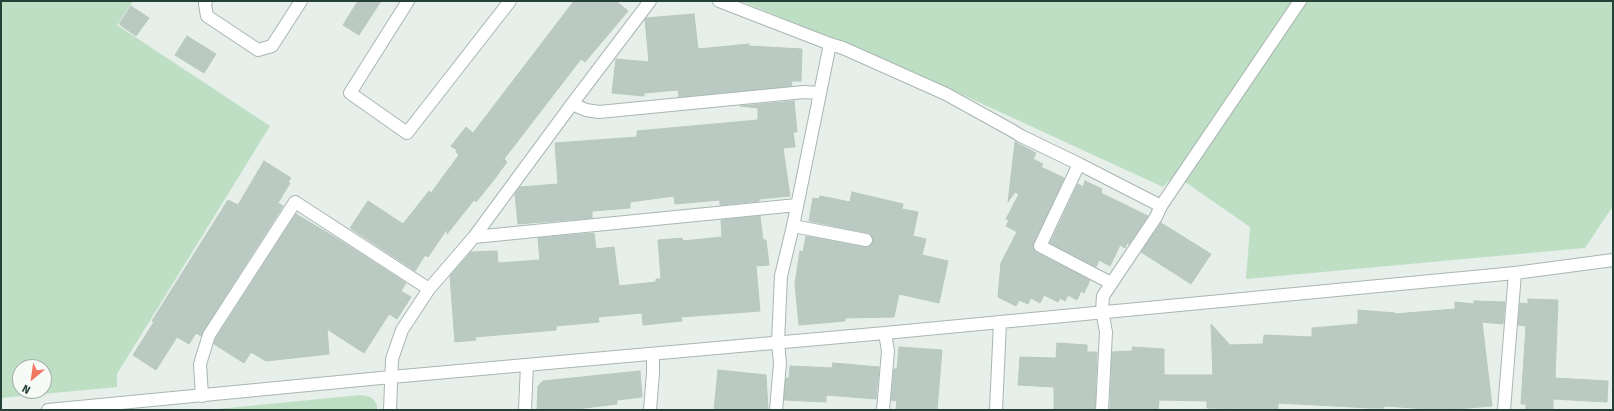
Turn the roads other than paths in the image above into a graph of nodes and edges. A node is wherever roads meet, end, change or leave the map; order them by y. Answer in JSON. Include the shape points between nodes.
{"nodes":[{"id":1,"x":206,"y":1,"type":"edge"},
{"id":2,"x":300,"y":1,"type":"edge"},
{"id":3,"x":408,"y":1,"type":"edge"},
{"id":4,"x":510,"y":1,"type":"edge"},
{"id":5,"x":650,"y":1,"type":"edge"},
{"id":6,"x":719,"y":1,"type":"edge"},
{"id":7,"x":1300,"y":1,"type":"edge"},
{"id":8,"x":830,"y":44,"type":"junction"},
{"id":9,"x":819,"y":93,"type":"junction"},
{"id":10,"x":572,"y":104,"type":"junction"},
{"id":11,"x":1080,"y":164,"type":"junction"},
{"id":12,"x":797,"y":205,"type":"junction"},
{"id":13,"x":1161,"y":206,"type":"junction"},
{"id":14,"x":793,"y":226,"type":"junction"},
{"id":15,"x":474,"y":237,"type":"junction"},
{"id":16,"x":866,"y":240,"type":"dead end"},
{"id":17,"x":1613,"y":260,"type":"edge"},
{"id":18,"x":1515,"y":273,"type":"junction"},
{"id":19,"x":1111,"y":283,"type":"junction"},
{"id":20,"x":429,"y":289,"type":"junction"},
{"id":21,"x":1102,"y":311,"type":"junction"},
{"id":22,"x":1000,"y":322,"type":"junction"},
{"id":23,"x":885,"y":333,"type":"junction"},
{"id":24,"x":778,"y":342,"type":"junction"},
{"id":25,"x":653,"y":354,"type":"junction"},
{"id":26,"x":527,"y":365,"type":"junction"},
{"id":27,"x":391,"y":377,"type":"junction"},
{"id":28,"x":202,"y":396,"type":"junction"},
{"id":29,"x":48,"y":410,"type":"edge"},
{"id":30,"x":390,"y":410,"type":"edge"},
{"id":31,"x":526,"y":410,"type":"edge"},
{"id":32,"x":650,"y":410,"type":"edge"},
{"id":33,"x":776,"y":410,"type":"edge"},
{"id":34,"x":883,"y":410,"type":"edge"},
{"id":35,"x":996,"y":410,"type":"edge"},
{"id":36,"x":1102,"y":410,"type":"edge"},
{"id":37,"x":1504,"y":410,"type":"edge"}],
"edges":[{"from":1,"to":2,"type":"street","via":[[207,16],[258,50],[272,46]]},
{"from":3,"to":4,"type":"street","via":[[350,93],[407,133]]},
{"from":5,"to":10,"type":"street"},
{"from":6,"to":8,"type":"street"},
{"from":7,"to":13,"type":"street"},
{"from":8,"to":9,"type":"street"},
{"from":8,"to":11,"type":"street","via":[[946,94],[1021,136]]},
{"from":9,"to":10,"type":"street","via":[[804,92],[599,112]]},
{"from":9,"to":12,"type":"street"},
{"from":10,"to":15,"type":"street"},
{"from":11,"to":13,"type":"street"},
{"from":11,"to":19,"type":"street","via":[[1040,246]]},
{"from":12,"to":14,"type":"street"},
{"from":12,"to":15,"type":"street"},
{"from":13,"to":19,"type":"street"},
{"from":14,"to":16,"type":"street"},
{"from":14,"to":24,"type":"street","via":[[780,276]]},
{"from":15,"to":20,"type":"street"},
{"from":17,"to":18,"type":"street"},
{"from":18,"to":21,"type":"street"},
{"from":18,"to":37,"type":"street"},
{"from":19,"to":21,"type":"street","via":[[1103,296]]},
{"from":20,"to":27,"type":"street","via":[[402,330],[394,350]]},
{"from":20,"to":28,"type":"street","via":[[295,202],[209,335],[200,364]]},
{"from":21,"to":22,"type":"street"},
{"from":21,"to":36,"type":"street","via":[[1106,332]]},
{"from":22,"to":23,"type":"street"},
{"from":22,"to":35,"type":"street"},
{"from":23,"to":24,"type":"street"},
{"from":23,"to":34,"type":"street","via":[[888,351]]},
{"from":24,"to":25,"type":"street"},
{"from":24,"to":33,"type":"street","via":[[780,363]]},
{"from":25,"to":26,"type":"street"},
{"from":25,"to":32,"type":"street"},
{"from":26,"to":27,"type":"street"},
{"from":26,"to":31,"type":"street"},
{"from":27,"to":28,"type":"street"},
{"from":27,"to":30,"type":"street"},
{"from":28,"to":29,"type":"street"}]}
